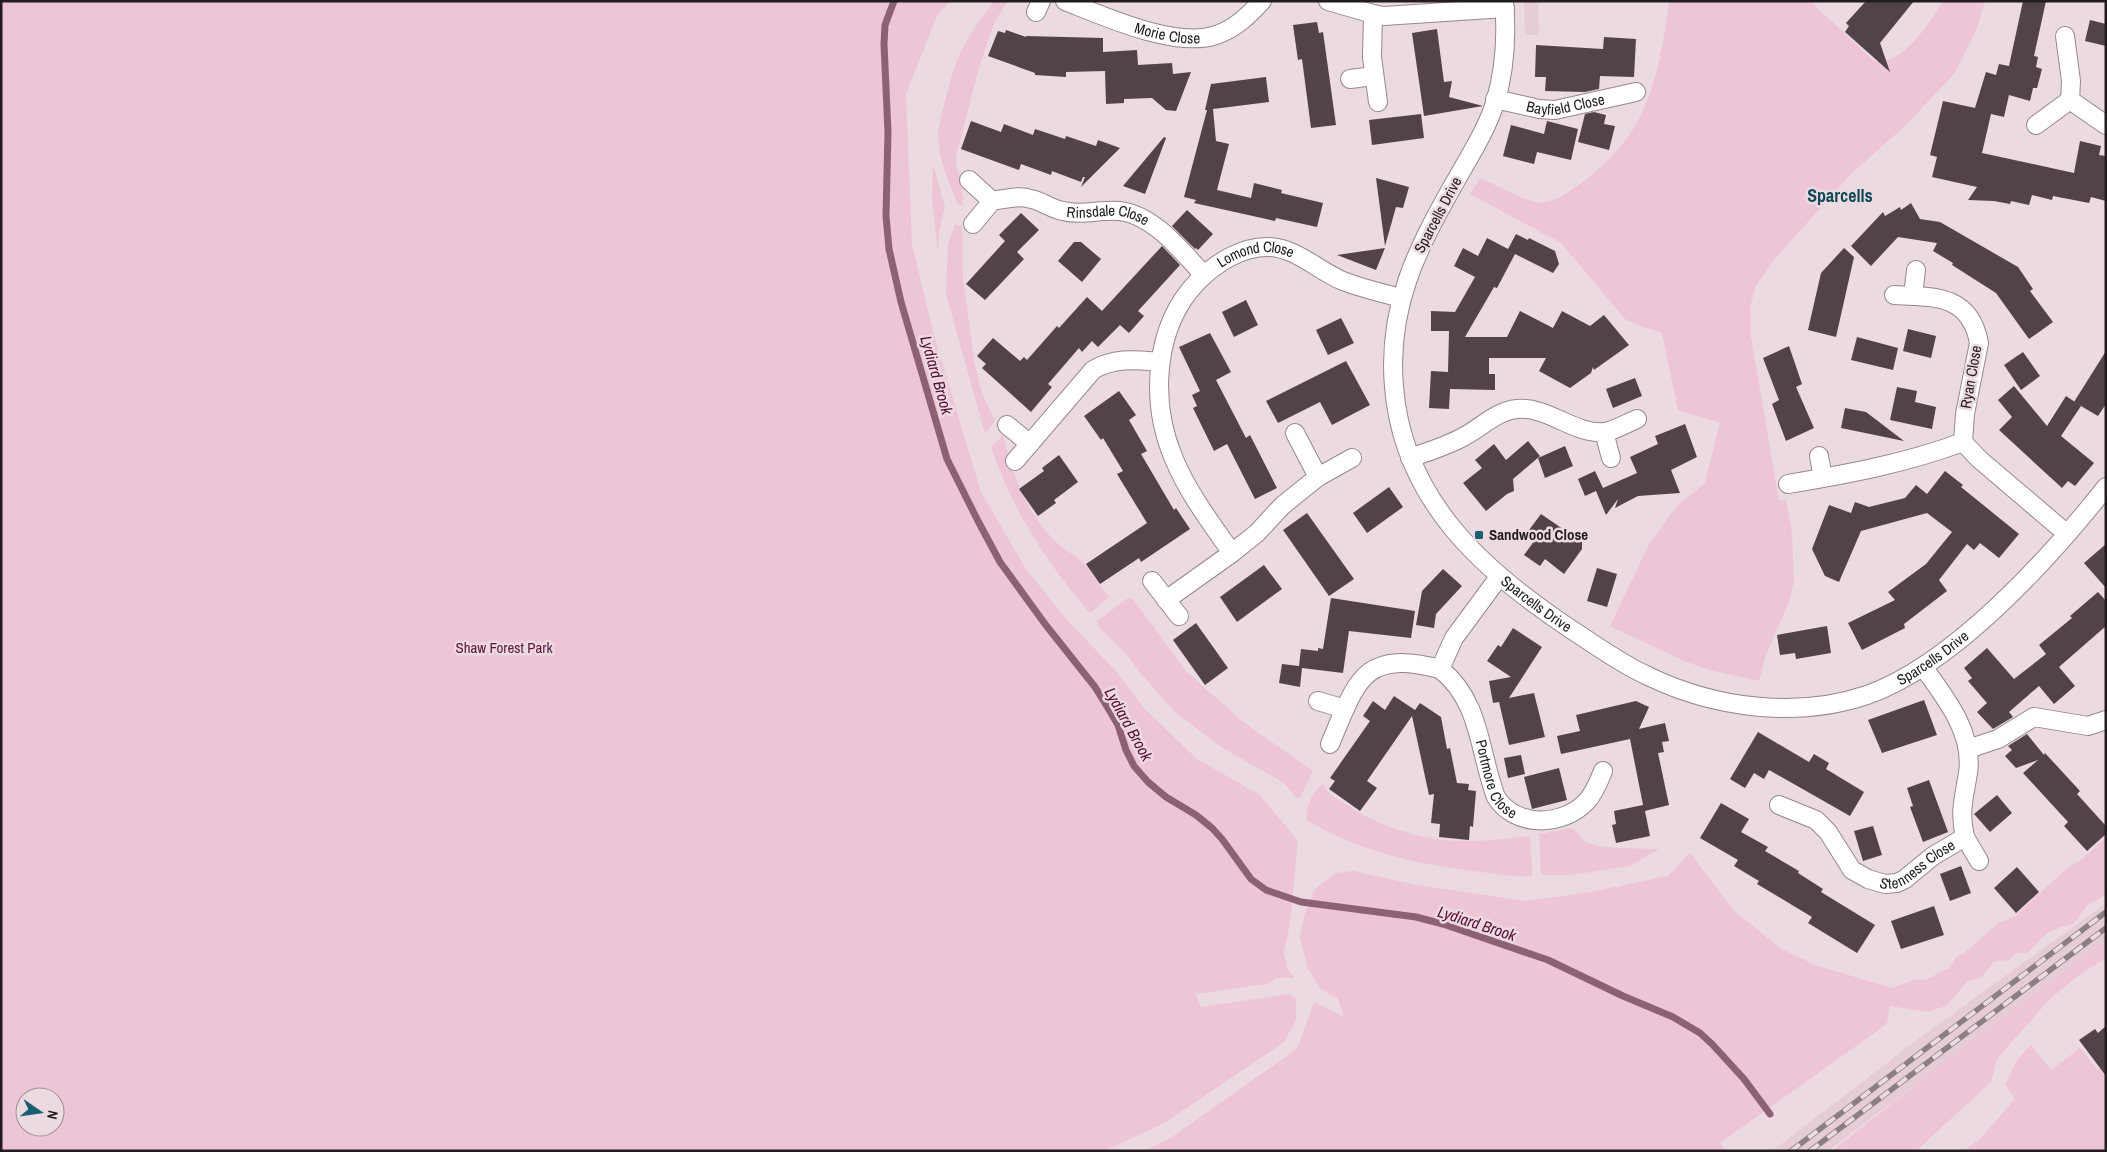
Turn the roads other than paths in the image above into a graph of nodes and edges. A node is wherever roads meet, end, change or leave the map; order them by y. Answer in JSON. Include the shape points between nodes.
{"nodes":[{"id":1,"x":1065,"y":1,"type":"edge"},
{"id":2,"x":1262,"y":1,"type":"edge"},
{"id":3,"x":1328,"y":1,"type":"edge"},
{"id":4,"x":1505,"y":5,"type":"edge"},
{"id":5,"x":1373,"y":14,"type":"junction"},
{"id":6,"x":2065,"y":36,"type":"dead end"},
{"id":7,"x":1374,"y":76,"type":"junction"},
{"id":8,"x":1350,"y":79,"type":"dead end"},
{"id":9,"x":1636,"y":92,"type":"dead end"},
{"id":10,"x":1495,"y":99,"type":"junction"},
{"id":11,"x":2070,"y":100,"type":"junction"},
{"id":12,"x":1378,"y":102,"type":"dead end"},
{"id":13,"x":2036,"y":125,"type":"dead end"},
{"id":14,"x":2106,"y":125,"type":"edge"},
{"id":15,"x":969,"y":180,"type":"dead end"},
{"id":16,"x":992,"y":201,"type":"junction"},
{"id":17,"x":973,"y":224,"type":"dead end"},
{"id":18,"x":1916,"y":270,"type":"dead end"},
{"id":19,"x":1204,"y":275,"type":"junction"},
{"id":20,"x":1894,"y":295,"type":"dead end"},
{"id":21,"x":1913,"y":296,"type":"junction"},
{"id":22,"x":1401,"y":298,"type":"junction"},
{"id":23,"x":1160,"y":362,"type":"junction"},
{"id":24,"x":1637,"y":419,"type":"dead end"},
{"id":25,"x":1008,"y":425,"type":"dead end"},
{"id":26,"x":1604,"y":432,"type":"junction"},
{"id":27,"x":1295,"y":433,"type":"dead end"},
{"id":28,"x":1963,"y":442,"type":"junction"},
{"id":29,"x":1030,"y":444,"type":"junction"},
{"id":30,"x":1819,"y":456,"type":"dead end"},
{"id":31,"x":1352,"y":458,"type":"dead end"},
{"id":32,"x":1410,"y":458,"type":"junction"},
{"id":33,"x":1611,"y":458,"type":"dead end"},
{"id":34,"x":1014,"y":462,"type":"dead end"},
{"id":35,"x":1318,"y":477,"type":"junction"},
{"id":36,"x":1823,"y":478,"type":"junction"},
{"id":37,"x":1788,"y":484,"type":"dead end"},
{"id":38,"x":2106,"y":487,"type":"edge"},
{"id":39,"x":2066,"y":533,"type":"junction"},
{"id":40,"x":1232,"y":553,"type":"junction"},
{"id":41,"x":1499,"y":577,"type":"junction"},
{"id":42,"x":1152,"y":581,"type":"dead end"},
{"id":43,"x":1166,"y":600,"type":"junction"},
{"id":44,"x":1179,"y":616,"type":"dead end"},
{"id":45,"x":1923,"y":667,"type":"junction"},
{"id":46,"x":1440,"y":669,"type":"junction"},
{"id":47,"x":1318,"y":701,"type":"dead end"},
{"id":48,"x":1345,"y":709,"type":"junction"},
{"id":49,"x":2106,"y":720,"type":"edge"},
{"id":50,"x":1330,"y":744,"type":"dead end"},
{"id":51,"x":1968,"y":749,"type":"junction"},
{"id":52,"x":1604,"y":771,"type":"dead end"},
{"id":53,"x":1779,"y":805,"type":"dead end"},
{"id":54,"x":1965,"y":837,"type":"junction"},
{"id":55,"x":1979,"y":862,"type":"dead end"}],
"edges":[{"from":1,"to":2,"type":"street","name":"Morie Close","via":[[1144,30],[1192,38],[1215,36],[1225,31]]},
{"from":3,"to":5,"type":"street"},
{"from":4,"to":5,"type":"street","via":[[1396,15]]},
{"from":4,"to":10,"type":"street","name":"Sparcells Drive","via":[[1505,46]]},
{"from":5,"to":7,"type":"street"},
{"from":6,"to":11,"type":"street"},
{"from":7,"to":8,"type":"street"},
{"from":7,"to":12,"type":"street"},
{"from":9,"to":10,"type":"street","name":"Bayfield Close","via":[[1555,110],[1539,110]]},
{"from":10,"to":22,"type":"street","name":"Sparcells Drive","via":[[1475,147],[1422,242]]},
{"from":11,"to":13,"type":"street"},
{"from":11,"to":14,"type":"street"},
{"from":15,"to":16,"type":"street"},
{"from":16,"to":17,"type":"street"},
{"from":16,"to":19,"type":"street","name":"Rinsdale Close","via":[[1029,198],[1063,211],[1121,211],[1132,214],[1163,235]]},
{"from":18,"to":21,"type":"street"},
{"from":19,"to":22,"type":"street","name":"Lomond Close","via":[[1244,250],[1269,247],[1293,253],[1342,281]]},
{"from":19,"to":23,"type":"street","name":"Lomond Close","via":[[1175,314]]},
{"from":20,"to":21,"type":"street","name":"Ryan Close"},
{"from":21,"to":28,"type":"street","name":"Ryan Close","via":[[1943,298],[1952,302],[1967,314],[1977,331],[1978,353],[1965,414]]},
{"from":22,"to":32,"type":"street","name":"Sparcells Drive","via":[[1394,339],[1393,382],[1398,419]]},
{"from":23,"to":29,"type":"street","via":[[1118,360],[1102,365],[1086,378]]},
{"from":23,"to":40,"type":"street","name":"Lomond Close","via":[[1163,427],[1174,460],[1192,494]]},
{"from":24,"to":26,"type":"street"},
{"from":25,"to":29,"type":"street"},
{"from":26,"to":32,"type":"street","via":[[1532,410],[1515,409],[1497,415],[1456,441]]},
{"from":26,"to":33,"type":"street"},
{"from":27,"to":35,"type":"street"},
{"from":28,"to":36,"type":"street","via":[[1920,457]]},
{"from":28,"to":39,"type":"street"},
{"from":29,"to":34,"type":"street"},
{"from":30,"to":36,"type":"street"},
{"from":31,"to":35,"type":"street"},
{"from":32,"to":41,"type":"street","name":"Sparcells Drive","via":[[1437,509],[1466,545]]},
{"from":35,"to":40,"type":"street"},
{"from":36,"to":37,"type":"street"},
{"from":38,"to":39,"type":"street","name":"Sparcells Drive"},
{"from":39,"to":45,"type":"street","name":"Sparcells Drive","via":[[1994,610]]},
{"from":40,"to":43,"type":"street"},
{"from":41,"to":45,"type":"street","name":"Sparcells Drive","via":[[1546,613],[1643,674],[1668,685],[1728,702],[1778,708],[1826,706],[1892,685]]},
{"from":41,"to":46,"type":"street","via":[[1454,638]]},
{"from":42,"to":43,"type":"street"},
{"from":43,"to":44,"type":"street"},
{"from":45,"to":51,"type":"street","name":"Stenness Close","via":[[1956,714]]},
{"from":46,"to":48,"type":"street","via":[[1405,663],[1372,668],[1361,679]]},
{"from":46,"to":52,"type":"street","name":"Portmore Close","via":[[1469,705],[1492,787],[1500,804],[1510,814],[1539,820],[1569,813],[1586,802]]},
{"from":47,"to":48,"type":"street"},
{"from":48,"to":50,"type":"street"},
{"from":49,"to":51,"type":"street","via":[[2088,726],[2034,717],[1991,743]]},
{"from":51,"to":54,"type":"street","name":"Stenness Close","via":[[1968,773],[1961,810]]},
{"from":53,"to":54,"type":"street","name":"Stenness Close","via":[[1816,820],[1828,832],[1852,870],[1885,884],[1897,884],[1932,856]]},
{"from":54,"to":55,"type":"street","name":"Stenness Close"}]}
